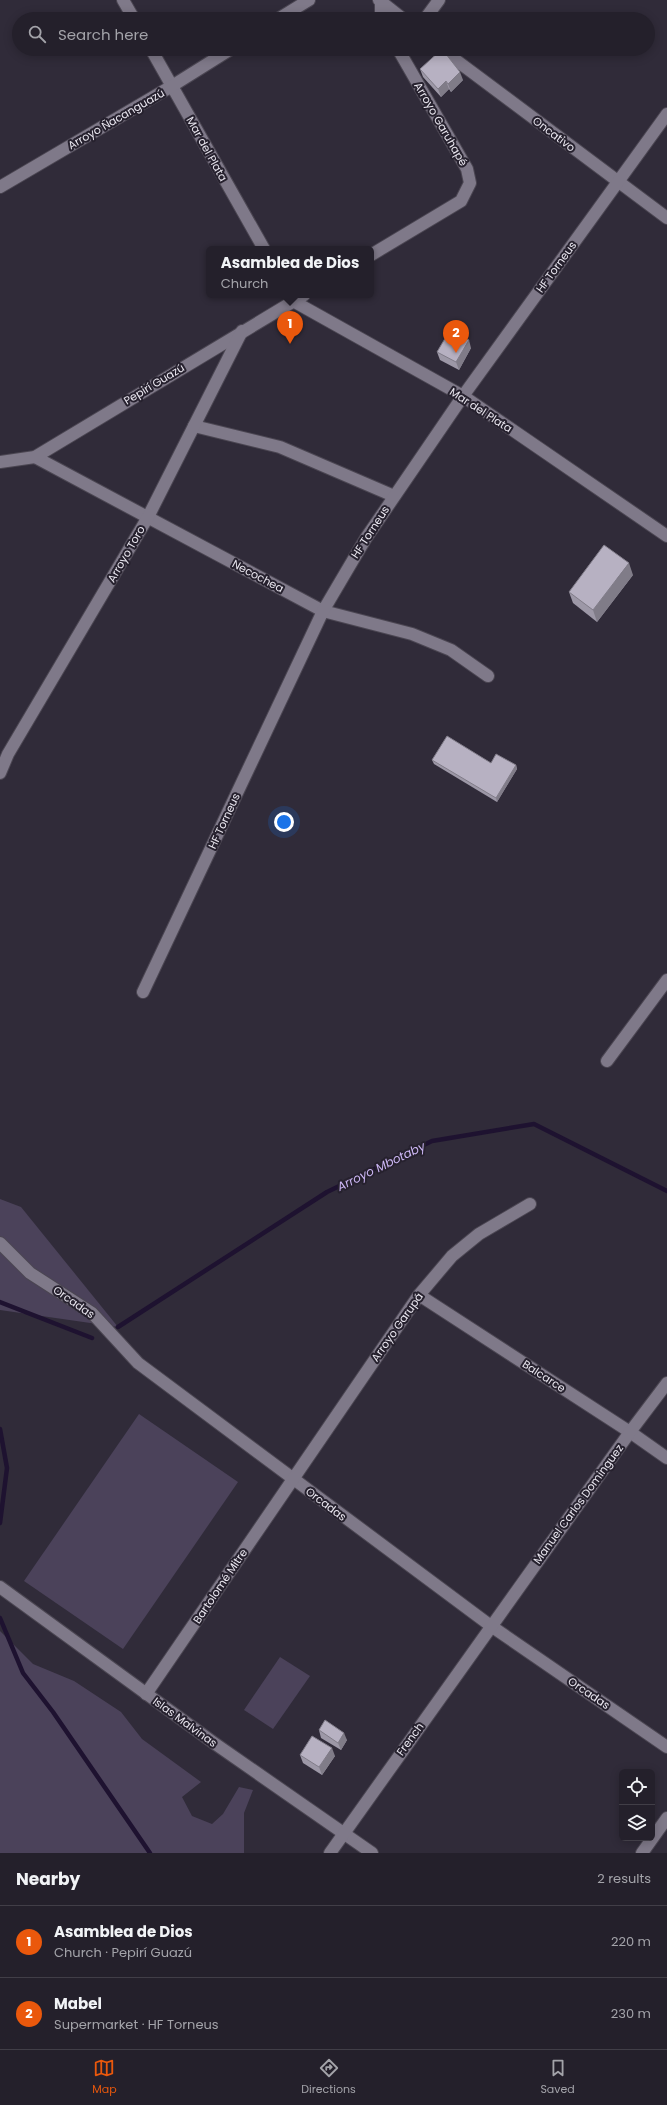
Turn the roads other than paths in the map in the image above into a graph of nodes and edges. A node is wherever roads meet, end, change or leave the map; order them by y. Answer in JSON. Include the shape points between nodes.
{"nodes":[{"id":1,"x":123,"y":0,"type":"edge"},
{"id":2,"x":309,"y":0,"type":"edge"},
{"id":3,"x":439,"y":0,"type":"edge"},
{"id":4,"x":380,"y":1,"type":"edge"},
{"id":5,"x":130,"y":12,"type":"edge"},
{"id":6,"x":289,"y":12,"type":"edge"},
{"id":7,"x":381,"y":12,"type":"edge"},
{"id":8,"x":394,"y":12,"type":"edge"},
{"id":9,"x":430,"y":12,"type":"edge"},
{"id":10,"x":155,"y":56,"type":"edge"},
{"id":11,"x":220,"y":56,"type":"edge"},
{"id":12,"x":402,"y":56,"type":"edge"},
{"id":13,"x":450,"y":56,"type":"edge"},
{"id":14,"x":172,"y":86,"type":"junction"},
{"id":15,"x":667,"y":114,"type":"edge"},
{"id":16,"x":618,"y":183,"type":"junction"},
{"id":17,"x":0,"y":187,"type":"edge"},
{"id":18,"x":667,"y":218,"type":"edge"},
{"id":19,"x":262,"y":246,"type":"edge"},
{"id":20,"x":374,"y":253,"type":"edge"},
{"id":21,"x":294,"y":298,"type":"edge"},
{"id":22,"x":298,"y":298,"type":"edge"},
{"id":23,"x":242,"y":331,"type":"junction"},
{"id":24,"x":463,"y":396,"type":"junction"},
{"id":25,"x":194,"y":426,"type":"junction"},
{"id":26,"x":34,"y":457,"type":"junction"},
{"id":27,"x":0,"y":462,"type":"edge"},
{"id":28,"x":394,"y":496,"type":"junction"},
{"id":29,"x":148,"y":517,"type":"junction"},
{"id":30,"x":667,"y":536,"type":"edge"},
{"id":31,"x":323,"y":611,"type":"junction"},
{"id":32,"x":488,"y":676,"type":"dead end"},
{"id":33,"x":0,"y":773,"type":"edge"},
{"id":34,"x":667,"y":980,"type":"edge"},
{"id":35,"x":143,"y":992,"type":"dead end"},
{"id":36,"x":607,"y":1061,"type":"dead end"},
{"id":37,"x":530,"y":1204,"type":"dead end"},
{"id":38,"x":0,"y":1243,"type":"edge"},
{"id":39,"x":419,"y":1295,"type":"junction"},
{"id":40,"x":667,"y":1383,"type":"edge"},
{"id":41,"x":630,"y":1432,"type":"junction"},
{"id":42,"x":667,"y":1458,"type":"edge"},
{"id":43,"x":293,"y":1479,"type":"junction"},
{"id":44,"x":0,"y":1587,"type":"edge"},
{"id":45,"x":491,"y":1626,"type":"junction"},
{"id":46,"x":146,"y":1694,"type":"junction"},
{"id":47,"x":667,"y":1747,"type":"edge"},
{"id":48,"x":667,"y":1818,"type":"edge"},
{"id":49,"x":343,"y":1834,"type":"junction"},
{"id":50,"x":330,"y":1853,"type":"edge"},
{"id":51,"x":372,"y":1853,"type":"edge"},
{"id":52,"x":642,"y":1853,"type":"edge"}],
"edges":[{"from":1,"to":5,"type":"street"},
{"from":2,"to":6,"type":"street"},
{"from":3,"to":9,"type":"street"},
{"from":4,"to":7,"type":"street"},
{"from":4,"to":8,"type":"street"},
{"from":10,"to":14,"type":"street","name":"Mar del Plata"},
{"from":11,"to":14,"type":"street","name":"Arroyo Ñacanguazú"},
{"from":12,"to":20,"type":"street","name":"Arroyo Garuhapé","via":[[467,169],[470,183],[461,201]]},
{"from":13,"to":16,"type":"street","name":"Oncativo"},
{"from":14,"to":17,"type":"street","name":"Arroyo Ñacanguazú"},
{"from":14,"to":19,"type":"street","name":"Mar del Plata"},
{"from":15,"to":16,"type":"street","name":"HF Torneus"},
{"from":16,"to":18,"type":"street","name":"Oncativo"},
{"from":16,"to":24,"type":"street","name":"HF Torneus"},
{"from":21,"to":23,"type":"street","name":"Pepirí Guazú"},
{"from":22,"to":24,"type":"street","name":"Mar del Plata"},
{"from":23,"to":25,"type":"street","name":"Arroyo Toro"},
{"from":23,"to":26,"type":"street","name":"Pepirí Guazú"},
{"from":24,"to":28,"type":"street","name":"HF Torneus"},
{"from":24,"to":30,"type":"street","name":"Mar del Plata"},
{"from":25,"to":28,"type":"street","via":[[280,448]]},
{"from":25,"to":29,"type":"street","name":"Arroyo Toro"},
{"from":26,"to":27,"type":"street","name":"Pepirí Guazú"},
{"from":26,"to":29,"type":"street","name":"Necochea"},
{"from":28,"to":31,"type":"street","name":"HF Torneus"},
{"from":29,"to":31,"type":"street","name":"Necochea"},
{"from":29,"to":33,"type":"street","name":"Arroyo Toro","via":[[8,754]]},
{"from":31,"to":32,"type":"street","name":"Necochea","via":[[412,634],[451,650]]},
{"from":31,"to":35,"type":"street","name":"HF Torneus"},
{"from":34,"to":36,"type":"street"},
{"from":37,"to":39,"type":"street","name":"Arroyo Garupá","via":[[479,1234],[452,1256]]},
{"from":38,"to":43,"type":"street","name":"Orcadas","via":[[30,1273],[92,1313],[138,1363]]},
{"from":39,"to":41,"type":"street","name":"Balcarce"},
{"from":39,"to":43,"type":"street","name":"Arroyo Garupá"},
{"from":40,"to":41,"type":"street","name":"Manuel Carlos Dominguez"},
{"from":41,"to":42,"type":"street","name":"Balcarce"},
{"from":41,"to":45,"type":"street","name":"Manuel Carlos Dominguez"},
{"from":43,"to":45,"type":"street","name":"Orcadas"},
{"from":43,"to":46,"type":"street","name":"Bartolomé Mitre"},
{"from":44,"to":46,"type":"street","name":"Islas Malvinas"},
{"from":45,"to":47,"type":"street","name":"Orcadas"},
{"from":45,"to":49,"type":"street","name":"French"},
{"from":46,"to":49,"type":"street","name":"Islas Malvinas"},
{"from":48,"to":52,"type":"street"},
{"from":49,"to":50,"type":"street","name":"French"},
{"from":49,"to":51,"type":"street","name":"Islas Malvinas"}]}
